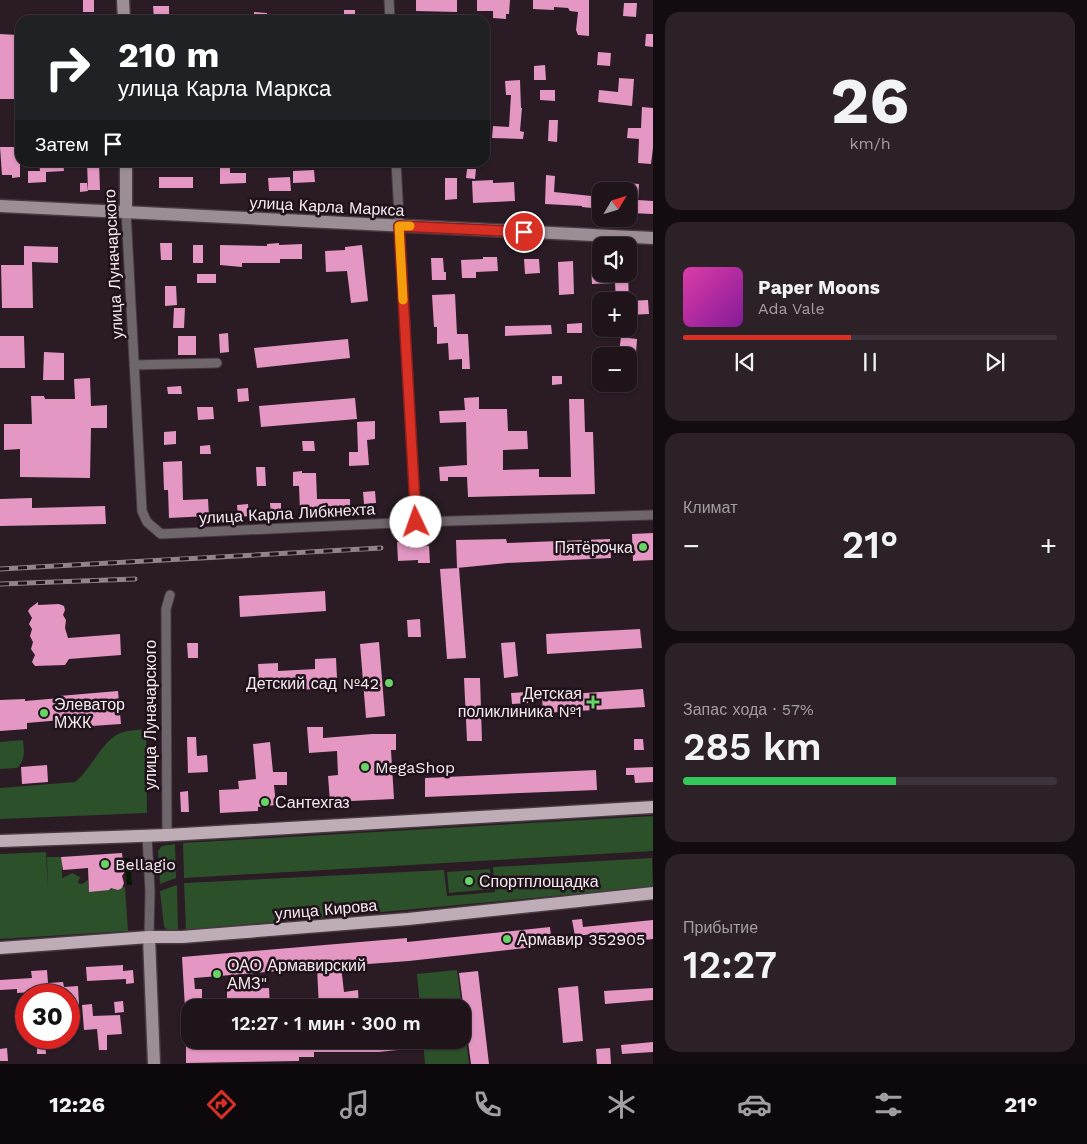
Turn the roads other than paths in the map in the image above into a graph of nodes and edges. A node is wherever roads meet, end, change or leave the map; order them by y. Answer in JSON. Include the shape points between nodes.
{"nodes":[{"id":1,"x":123,"y":0,"type":"edge"},
{"id":2,"x":389,"y":0,"type":"edge"},
{"id":3,"x":124,"y":15,"type":"edge"},
{"id":4,"x":390,"y":15,"type":"edge"},
{"id":5,"x":126,"y":167,"type":"edge"},
{"id":6,"x":396,"y":167,"type":"edge"},
{"id":7,"x":0,"y":206,"type":"edge"},
{"id":8,"x":126,"y":211,"type":"junction"},
{"id":9,"x":399,"y":226,"type":"junction"},
{"id":10,"x":653,"y":238,"type":"edge"},
{"id":11,"x":217,"y":363,"type":"dead end"},
{"id":12,"x":134,"y":365,"type":"junction"},
{"id":13,"x":653,"y":515,"type":"edge"},
{"id":14,"x":416,"y":522,"type":"junction"},
{"id":15,"x":161,"y":534,"type":"joint"},
{"id":16,"x":170,"y":595,"type":"dead end"},
{"id":17,"x":653,"y":807,"type":"edge"},
{"id":18,"x":147,"y":836,"type":"junction"},
{"id":19,"x":167,"y":836,"type":"junction"},
{"id":20,"x":0,"y":841,"type":"edge"},
{"id":21,"x":653,"y":894,"type":"edge"},
{"id":22,"x":149,"y":936,"type":"junction"},
{"id":23,"x":0,"y":948,"type":"edge"},
{"id":24,"x":154,"y":1064,"type":"edge"}],
"edges":[{"from":1,"to":3,"type":"street"},
{"from":2,"to":4,"type":"street"},
{"from":5,"to":8,"type":"street","name":"улица Луначарского"},
{"from":6,"to":9,"type":"street"},
{"from":7,"to":8,"type":"street","name":"улица Карла Маркса"},
{"from":8,"to":9,"type":"street","name":"улица Карла Маркса"},
{"from":8,"to":12,"type":"street","name":"улица Луначарского"},
{"from":9,"to":10,"type":"street","name":"улица Карла Маркса"},
{"from":9,"to":14,"type":"street"},
{"from":11,"to":12,"type":"street"},
{"from":12,"to":15,"type":"street","name":"улица Луначарского","via":[[142,511],[147,522]]},
{"from":13,"to":14,"type":"street","name":"улица Карла Либкнехта"},
{"from":14,"to":15,"type":"street","name":"улица Карла Либкнехта"},
{"from":16,"to":19,"type":"street","name":"улица Луначарского","via":[[166,609]]},
{"from":17,"to":19,"type":"main road"},
{"from":18,"to":19,"type":"main road"},
{"from":18,"to":20,"type":"main road"},
{"from":18,"to":22,"type":"street"},
{"from":21,"to":22,"type":"main road","name":"улица Кирова","via":[[398,920],[182,937]]},
{"from":22,"to":23,"type":"main road","name":"улица Кирова"},
{"from":22,"to":24,"type":"street"}]}
